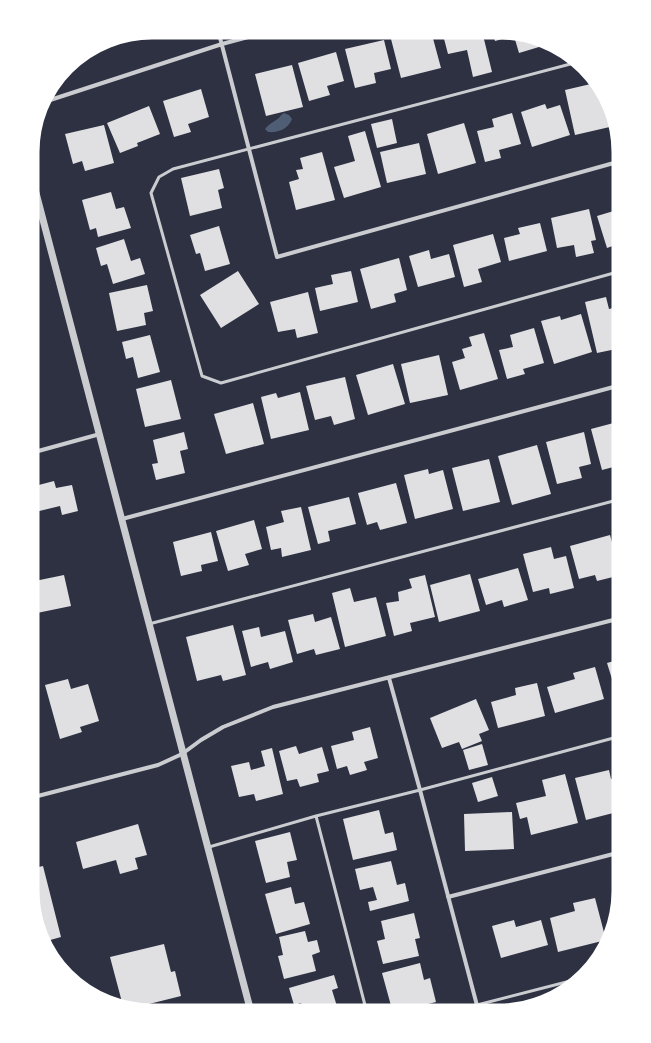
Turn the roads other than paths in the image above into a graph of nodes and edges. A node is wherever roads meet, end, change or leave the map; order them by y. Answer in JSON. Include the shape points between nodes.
{"nodes":[{"id":1,"x":220,"y":37,"type":"edge"},
{"id":2,"x":248,"y":37,"type":"edge"},
{"id":3,"x":222,"y":44,"type":"junction"},
{"id":4,"x":572,"y":64,"type":"edge"},
{"id":5,"x":50,"y":100,"type":"edge"},
{"id":6,"x":249,"y":149,"type":"junction"},
{"id":7,"x":614,"y":163,"type":"edge"},
{"id":8,"x":37,"y":197,"type":"edge"},
{"id":9,"x":614,"y":273,"type":"edge"},
{"id":10,"x":614,"y":386,"type":"edge"},
{"id":11,"x":100,"y":434,"type":"junction"},
{"id":12,"x":37,"y":451,"type":"edge"},
{"id":13,"x":614,"y":501,"type":"edge"},
{"id":14,"x":122,"y":519,"type":"junction"},
{"id":15,"x":614,"y":620,"type":"edge"},
{"id":16,"x":149,"y":624,"type":"junction"},
{"id":17,"x":389,"y":678,"type":"junction"},
{"id":18,"x":614,"y":738,"type":"edge"},
{"id":19,"x":182,"y":754,"type":"junction"},
{"id":20,"x":420,"y":790,"type":"junction"},
{"id":21,"x":37,"y":796,"type":"edge"},
{"id":22,"x":316,"y":816,"type":"junction"},
{"id":23,"x":207,"y":848,"type":"junction"},
{"id":24,"x":614,"y":854,"type":"edge"},
{"id":25,"x":448,"y":896,"type":"junction"},
{"id":26,"x":570,"y":981,"type":"edge"},
{"id":27,"x":477,"y":1005,"type":"joint"},
{"id":28,"x":249,"y":1006,"type":"edge"},
{"id":29,"x":366,"y":1006,"type":"edge"}],
"edges":[{"from":1,"to":3,"type":"street"},
{"from":2,"to":3,"type":"street"},
{"from":3,"to":5,"type":"street"},
{"from":3,"to":6,"type":"street"},
{"from":4,"to":6,"type":"lane"},
{"from":6,"to":7,"type":"street","via":[[277,257]]},
{"from":6,"to":9,"type":"lane","via":[[172,169],[159,178],[151,193],[202,376],[220,383]]},
{"from":8,"to":11,"type":"street"},
{"from":10,"to":14,"type":"street"},
{"from":11,"to":12,"type":"street"},
{"from":11,"to":14,"type":"street"},
{"from":13,"to":16,"type":"lane"},
{"from":14,"to":16,"type":"street"},
{"from":15,"to":17,"type":"street"},
{"from":16,"to":19,"type":"street"},
{"from":17,"to":19,"type":"street","via":[[273,707],[223,727]]},
{"from":17,"to":20,"type":"street"},
{"from":18,"to":20,"type":"lane"},
{"from":19,"to":21,"type":"street","via":[[158,764]]},
{"from":19,"to":23,"type":"street"},
{"from":20,"to":22,"type":"lane"},
{"from":20,"to":25,"type":"street"},
{"from":22,"to":23,"type":"lane"},
{"from":22,"to":29,"type":"lane"},
{"from":23,"to":28,"type":"street"},
{"from":24,"to":25,"type":"street"},
{"from":25,"to":27,"type":"street"},
{"from":26,"to":27,"type":"lane"}]}
